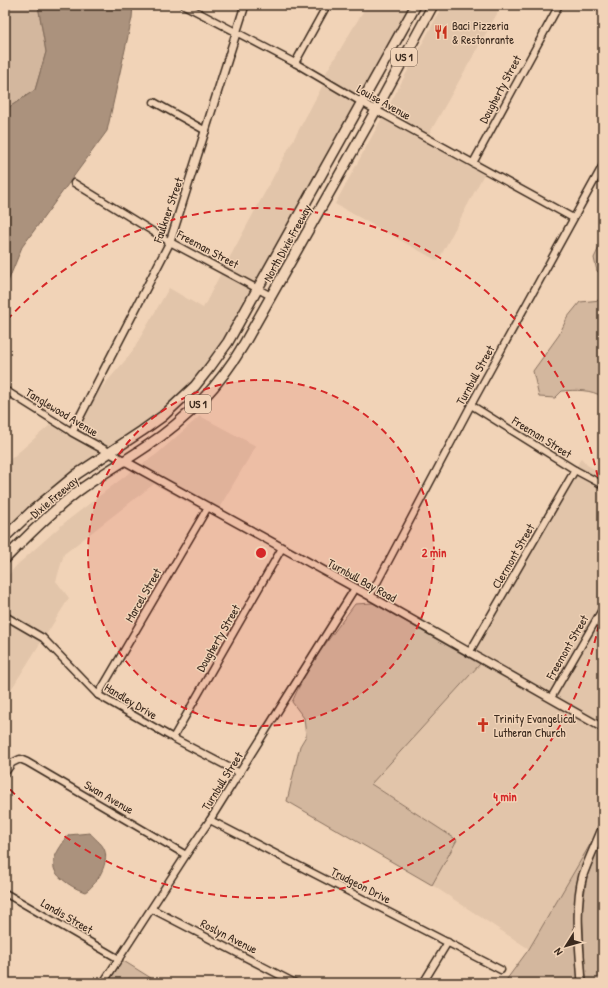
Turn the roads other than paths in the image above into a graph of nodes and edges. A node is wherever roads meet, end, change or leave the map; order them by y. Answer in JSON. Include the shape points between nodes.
{"nodes":[{"id":1,"x":184,"y":5,"type":"edge"},
{"id":2,"x":245,"y":5,"type":"edge"},
{"id":3,"x":327,"y":5,"type":"edge"},
{"id":4,"x":416,"y":5,"type":"edge"},
{"id":5,"x":433,"y":5,"type":"edge"},
{"id":6,"x":559,"y":5,"type":"edge"},
{"id":7,"x":237,"y":32,"type":"junction"},
{"id":8,"x":295,"y":63,"type":"junction"},
{"id":9,"x":154,"y":102,"type":"dead end"},
{"id":10,"x":362,"y":103,"type":"junction"},
{"id":11,"x":376,"y":110,"type":"junction"},
{"id":12,"x":206,"y":131,"type":"junction"},
{"id":13,"x":473,"y":163,"type":"junction"},
{"id":14,"x":603,"y":165,"type":"edge"},
{"id":15,"x":74,"y":183,"type":"dead end"},
{"id":16,"x":573,"y":218,"type":"junction"},
{"id":17,"x":170,"y":242,"type":"junction"},
{"id":18,"x":258,"y":288,"type":"junction"},
{"id":19,"x":271,"y":296,"type":"junction"},
{"id":20,"x":5,"y":390,"type":"edge"},
{"id":21,"x":471,"y":405,"type":"junction"},
{"id":22,"x":72,"y":432,"type":"junction"},
{"id":23,"x":109,"y":453,"type":"junction"},
{"id":24,"x":124,"y":461,"type":"junction"},
{"id":25,"x":575,"y":470,"type":"junction"},
{"id":26,"x":603,"y":486,"type":"edge"},
{"id":27,"x":208,"y":507,"type":"junction"},
{"id":28,"x":5,"y":537,"type":"edge"},
{"id":29,"x":282,"y":548,"type":"junction"},
{"id":30,"x":5,"y":559,"type":"edge"},
{"id":31,"x":355,"y":588,"type":"junction"},
{"id":32,"x":370,"y":596,"type":"junction"},
{"id":33,"x":603,"y":608,"type":"edge"},
{"id":34,"x":5,"y":616,"type":"edge"},
{"id":35,"x":469,"y":653,"type":"junction"},
{"id":36,"x":98,"y":695,"type":"junction"},
{"id":37,"x":551,"y":698,"type":"junction"},
{"id":38,"x":603,"y":728,"type":"edge"},
{"id":39,"x":173,"y":738,"type":"junction"},
{"id":40,"x":5,"y":773,"type":"edge"},
{"id":41,"x":240,"y":773,"type":"junction"},
{"id":42,"x":210,"y":820,"type":"junction"},
{"id":43,"x":603,"y":826,"type":"edge"},
{"id":44,"x":186,"y":855,"type":"junction"},
{"id":45,"x":5,"y":892,"type":"edge"},
{"id":46,"x":152,"y":909,"type":"junction"},
{"id":47,"x":448,"y":942,"type":"junction"},
{"id":48,"x":119,"y":959,"type":"junction"},
{"id":49,"x":500,"y":970,"type":"dead end"},
{"id":50,"x":103,"y":983,"type":"edge"},
{"id":51,"x":295,"y":983,"type":"edge"},
{"id":52,"x":423,"y":983,"type":"edge"},
{"id":53,"x":582,"y":983,"type":"edge"}],
"edges":[{"from":1,"to":7,"type":"street","name":"Louise Avenue"},
{"from":2,"to":7,"type":"street","name":"Faulkner Street"},
{"from":3,"to":8,"type":"street"},
{"from":4,"to":10,"type":"main road","name":"North Dixie Freeway","number":"US 1"},
{"from":5,"to":11,"type":"main road","name":"North Dixie Freeway","number":"US 1"},
{"from":6,"to":13,"type":"street","name":"Dougherty Street"},
{"from":7,"to":8,"type":"street","name":"Louise Avenue"},
{"from":7,"to":12,"type":"street","name":"Faulkner Street"},
{"from":8,"to":10,"type":"street","name":"Louise Avenue"},
{"from":9,"to":12,"type":"street"},
{"from":10,"to":11,"type":"street","name":"Louise Avenue"},
{"from":10,"to":18,"type":"main road","name":"North Dixie Freeway","number":"US 1"},
{"from":11,"to":13,"type":"street","name":"Louise Avenue"},
{"from":11,"to":19,"type":"main road","name":"North Dixie Freeway","number":"US 1"},
{"from":12,"to":17,"type":"street","name":"Faulkner Street"},
{"from":13,"to":16,"type":"street","name":"Louise Avenue"},
{"from":14,"to":16,"type":"street","name":"Turnbull Street"},
{"from":15,"to":17,"type":"street","name":"Freeman Street"},
{"from":16,"to":21,"type":"street","name":"Turnbull Street"},
{"from":17,"to":18,"type":"street","name":"Freeman Street"},
{"from":17,"to":22,"type":"street","name":"Faulkner Street"},
{"from":18,"to":19,"type":"street","name":"Freeman Street"},
{"from":18,"to":23,"type":"main road","name":"North Dixie Freeway","number":"US 1","via":[[228,342],[195,386],[152,424]]},
{"from":19,"to":24,"type":"main road","name":"North Dixie Freeway","number":"US 1","via":[[241,348],[206,396],[176,424]]},
{"from":20,"to":22,"type":"street","name":"Tanglewood Avenue"},
{"from":21,"to":25,"type":"street","name":"Freeman Street"},
{"from":21,"to":32,"type":"street","name":"Turnbull Street"},
{"from":22,"to":23,"type":"street","name":"Tanglewood Avenue"},
{"from":23,"to":24,"type":"street","name":"Turnbull Bay Road"},
{"from":23,"to":28,"type":"main road","name":"Dixie Freeway","number":"US 1","via":[[48,497]]},
{"from":24,"to":27,"type":"street","name":"Turnbull Bay Road"},
{"from":24,"to":30,"type":"main road","name":"Dixie Freeway","number":"US 1","via":[[64,503]]},
{"from":25,"to":26,"type":"street","name":"Freeman Street"},
{"from":25,"to":35,"type":"street","name":"Clermont Street"},
{"from":27,"to":29,"type":"street","name":"Turnbull Bay Road"},
{"from":27,"to":36,"type":"street","name":"Marcel Street"},
{"from":29,"to":31,"type":"street","name":"Turnbull Bay Road"},
{"from":29,"to":39,"type":"street","name":"Dougherty Street"},
{"from":31,"to":32,"type":"street","name":"Turnbull Bay Road"},
{"from":31,"to":41,"type":"street","name":"Turnbull Street"},
{"from":32,"to":35,"type":"street","name":"Turnbull Bay Road"},
{"from":33,"to":37,"type":"street","name":"Freemont Street"},
{"from":34,"to":36,"type":"street","name":"Handley Drive","via":[[43,638]]},
{"from":35,"to":37,"type":"street","name":"Turnbull Bay Road"},
{"from":36,"to":39,"type":"street","name":"Handley Drive"},
{"from":37,"to":38,"type":"street","name":"Turnbull Bay Road"},
{"from":39,"to":41,"type":"street","name":"Handley Drive"},
{"from":40,"to":44,"type":"street","name":"Swan Avenue","via":[[12,763],[20,759]]},
{"from":41,"to":42,"type":"street","name":"Turnbull Street"},
{"from":42,"to":44,"type":"street","name":"Turnbull Street"},
{"from":42,"to":47,"type":"street","name":"Trudgeon Drive"},
{"from":43,"to":53,"type":"street","via":[[583,876],[578,911]]},
{"from":44,"to":46,"type":"street","name":"Turnbull Street"},
{"from":45,"to":48,"type":"street","name":"Landis Street"},
{"from":46,"to":48,"type":"street","name":"Turnbull Street"},
{"from":46,"to":51,"type":"street","name":"Roslyn Avenue"},
{"from":47,"to":49,"type":"street","name":"Trudgeon Drive"},
{"from":47,"to":52,"type":"street"},
{"from":48,"to":50,"type":"street","name":"Turnbull Street"}]}
